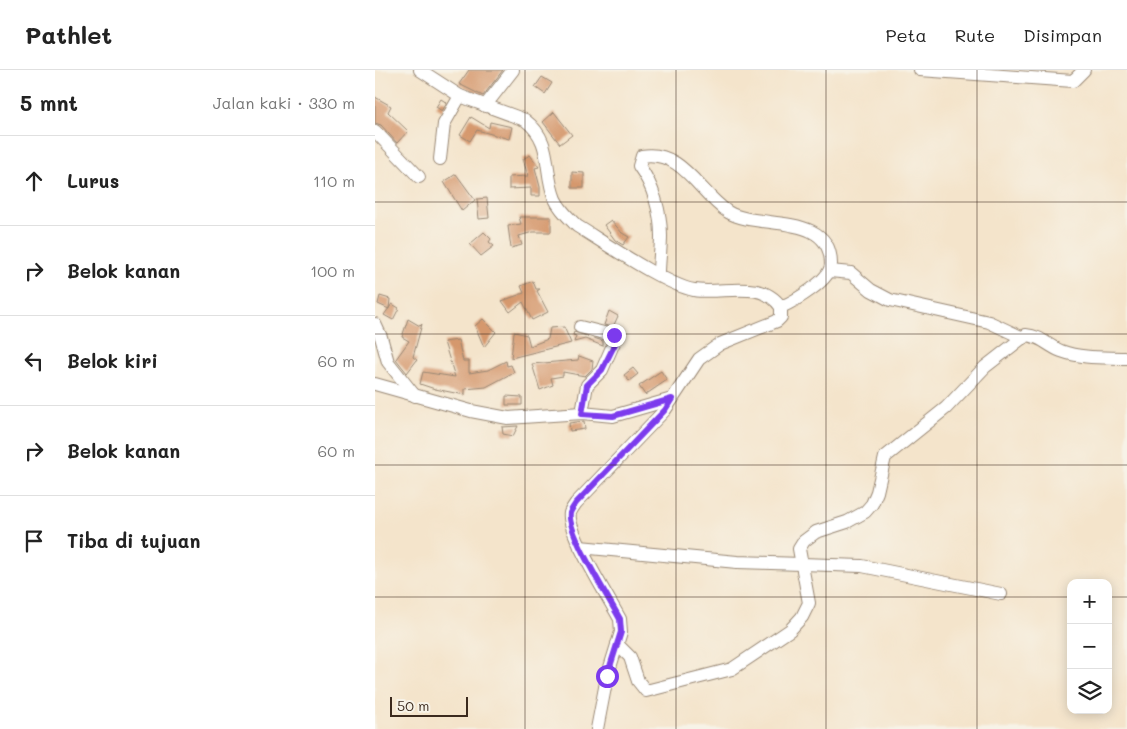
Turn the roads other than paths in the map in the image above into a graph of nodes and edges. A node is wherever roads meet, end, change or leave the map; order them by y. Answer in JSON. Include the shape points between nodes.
{"nodes":[{"id":1,"x":420,"y":70,"type":"edge"},
{"id":2,"x":513,"y":70,"type":"edge"},
{"id":3,"x":921,"y":70,"type":"edge"},
{"id":4,"x":1084,"y":70,"type":"edge"},
{"id":5,"x":460,"y":96,"type":"junction"},
{"id":6,"x":485,"y":106,"type":"junction"},
{"id":7,"x":375,"y":131,"type":"edge"},
{"id":8,"x":440,"y":158,"type":"dead end"},
{"id":9,"x":419,"y":177,"type":"dead end"},
{"id":10,"x":830,"y":271,"type":"junction"},
{"id":11,"x":659,"y":274,"type":"junction"},
{"id":12,"x":781,"y":307,"type":"junction"},
{"id":13,"x":375,"y":324,"type":"edge"},
{"id":14,"x":580,"y":327,"type":"dead end"},
{"id":15,"x":1023,"y":338,"type":"junction"},
{"id":16,"x":1127,"y":358,"type":"edge"},
{"id":17,"x":375,"y":384,"type":"edge"},
{"id":18,"x":415,"y":396,"type":"junction"},
{"id":19,"x":672,"y":399,"type":"junction"},
{"id":20,"x":582,"y":414,"type":"junction"},
{"id":21,"x":580,"y":547,"type":"junction"},
{"id":22,"x":801,"y":562,"type":"junction"},
{"id":23,"x":1001,"y":594,"type":"dead end"},
{"id":24,"x":617,"y":644,"type":"junction"},
{"id":25,"x":597,"y":729,"type":"edge"}],
"edges":[{"from":1,"to":5,"type":"street"},
{"from":2,"to":6,"type":"street"},
{"from":3,"to":4,"type":"street","via":[[1073,81]]},
{"from":5,"to":6,"type":"street"},
{"from":5,"to":8,"type":"street","via":[[444,124]]},
{"from":6,"to":11,"type":"street","via":[[525,120],[537,131],[548,159],[555,198],[577,226]]},
{"from":7,"to":9,"type":"street"},
{"from":10,"to":11,"type":"street","via":[[828,248],[811,232],[786,223],[738,218],[715,201],[676,163],[653,154],[642,156],[639,166],[652,189],[657,208],[661,236]]},
{"from":10,"to":12,"type":"street","via":[[818,284]]},
{"from":10,"to":15,"type":"street","via":[[851,273],[871,290],[900,303],[989,322]]},
{"from":11,"to":12,"type":"street","via":[[695,290],[751,290],[773,299]]},
{"from":12,"to":19,"type":"street","via":[[781,317],[777,320],[721,344],[699,359]]},
{"from":13,"to":18,"type":"street","via":[[388,362]]},
{"from":14,"to":20,"type":"street","via":[[612,334],[616,338],[602,370],[587,385]]},
{"from":15,"to":16,"type":"street","via":[[1026,335],[1041,338],[1059,350],[1087,358]]},
{"from":15,"to":22,"type":"street","via":[[985,367],[945,408],[885,457],[872,504],[856,517],[815,532],[799,549]]},
{"from":17,"to":18,"type":"street"},
{"from":18,"to":20,"type":"street","via":[[508,418]]},
{"from":19,"to":20,"type":"street","via":[[613,416]]},
{"from":19,"to":21,"type":"street","via":[[576,503],[570,513],[570,523]]},
{"from":21,"to":22,"type":"street","via":[[737,562],[784,565]]},
{"from":21,"to":24,"type":"street","via":[[620,619],[621,632]]},
{"from":22,"to":23,"type":"street","via":[[862,566]]},
{"from":22,"to":24,"type":"street","via":[[809,603],[802,617],[790,630],[732,669],[646,691],[638,681],[630,657]]},
{"from":24,"to":25,"type":"street","via":[[600,705]]}]}
